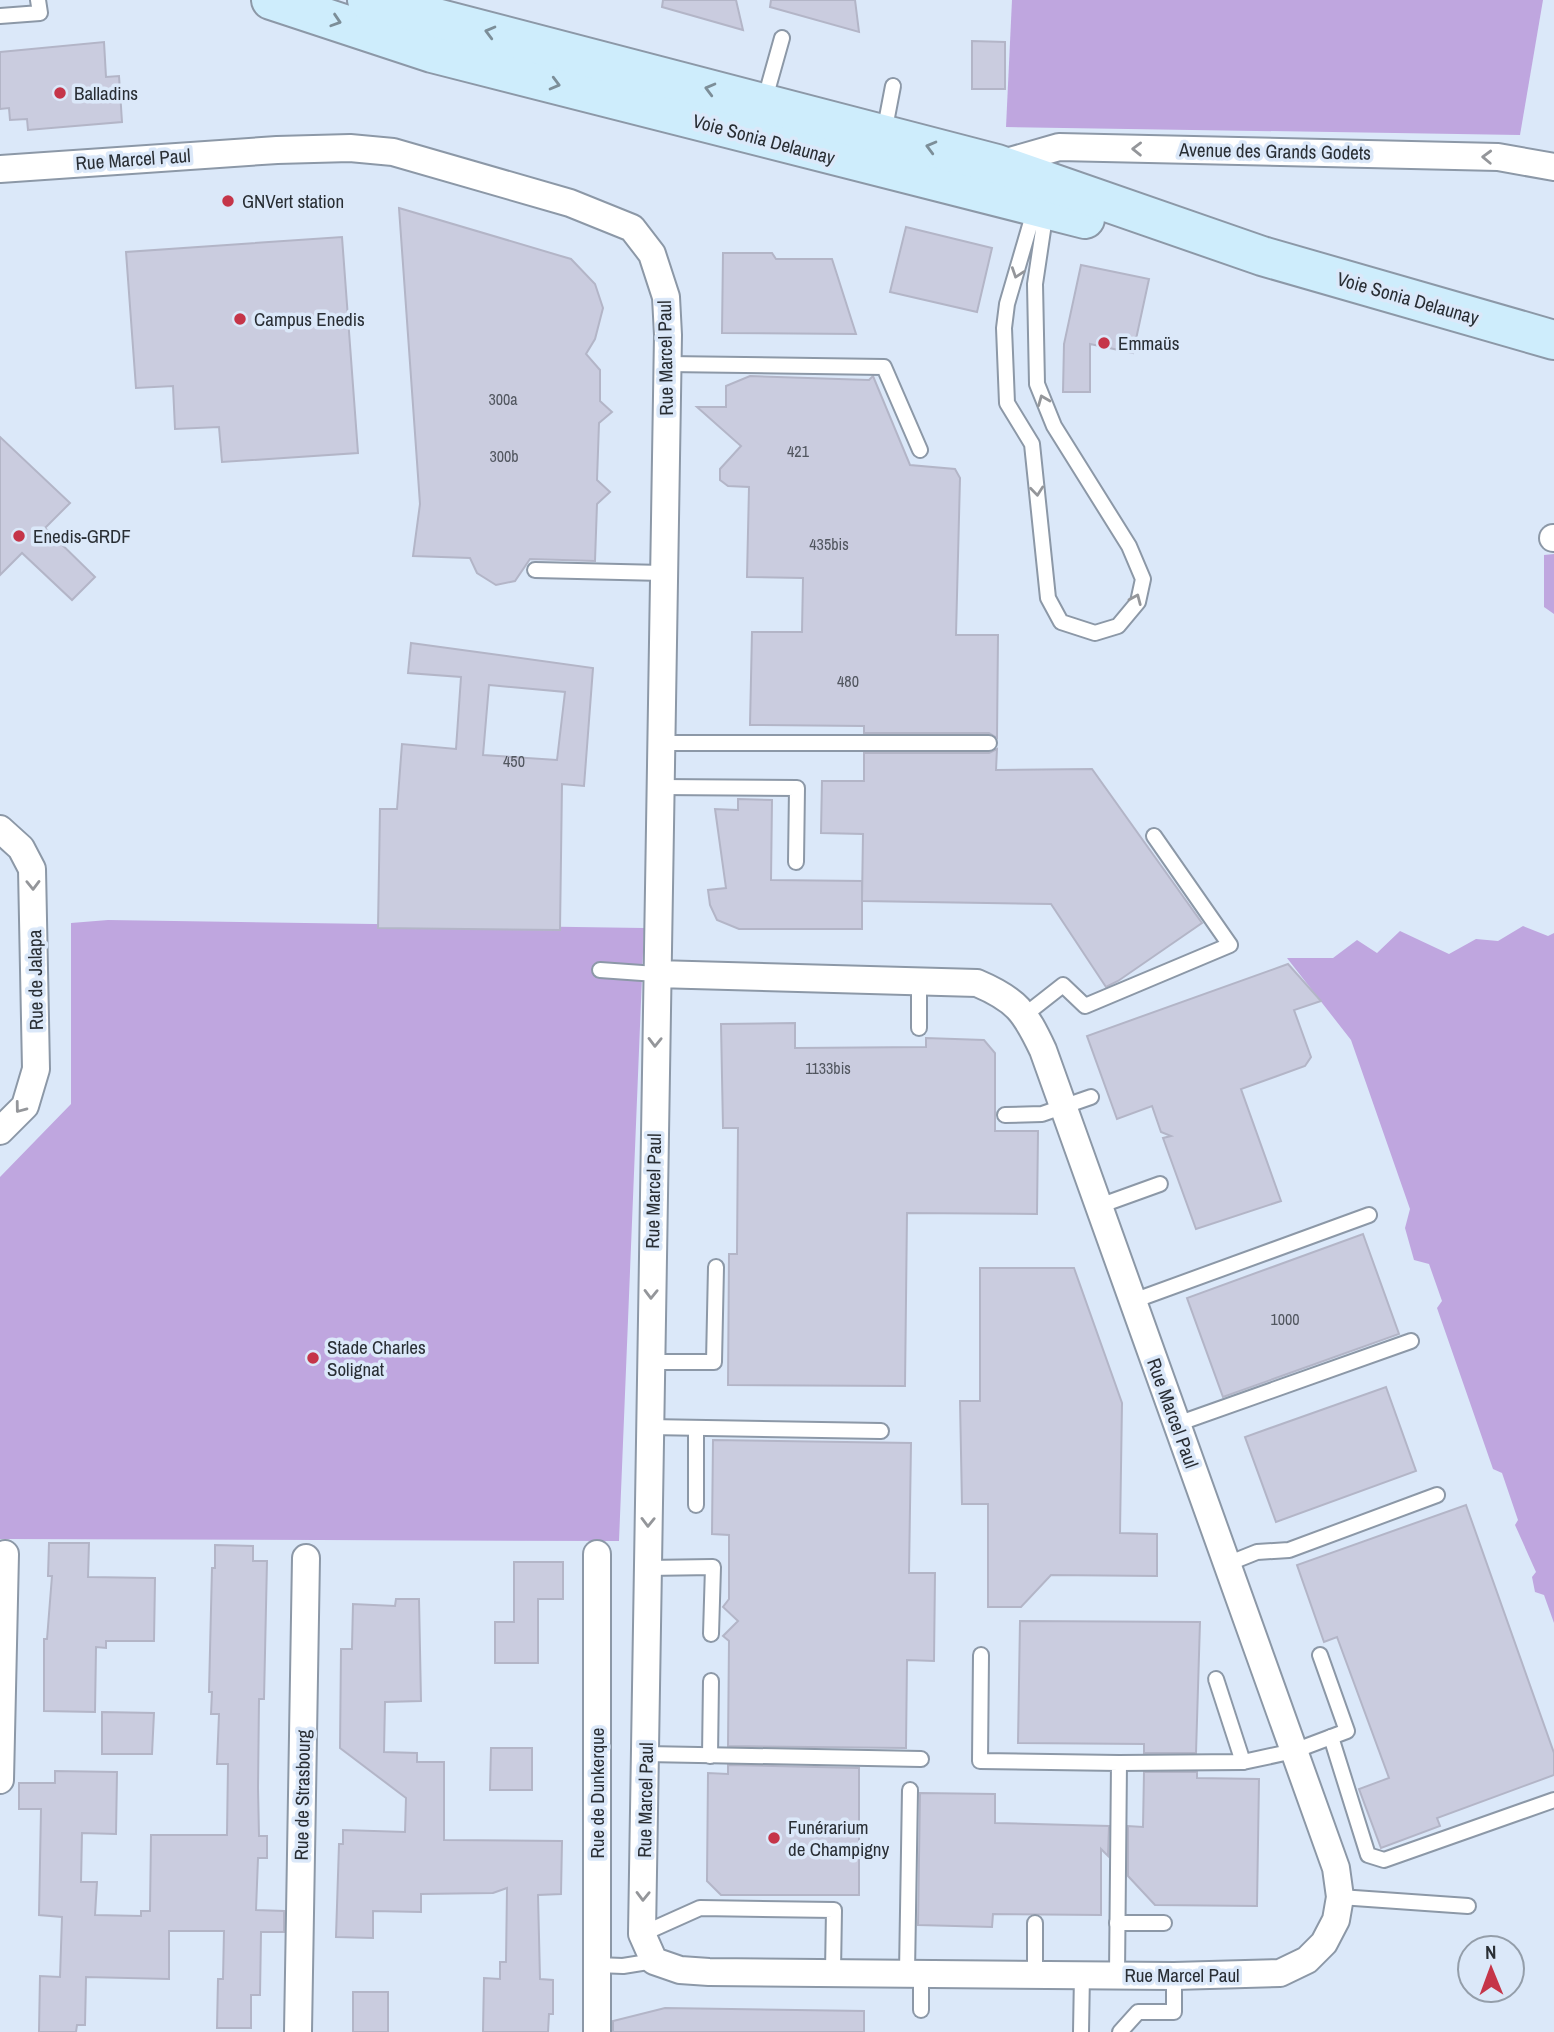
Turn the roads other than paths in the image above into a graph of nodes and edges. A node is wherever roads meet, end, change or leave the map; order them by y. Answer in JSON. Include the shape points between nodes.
{"nodes":[{"id":1,"x":38,"y":0,"type":"edge"},
{"id":2,"x":271,"y":0,"type":"edge"},
{"id":3,"x":367,"y":0,"type":"edge"},
{"id":4,"x":0,"y":16,"type":"edge"},
{"id":5,"x":782,"y":38,"type":"dead end"},
{"id":6,"x":893,"y":86,"type":"dead end"},
{"id":7,"x":764,"y":103,"type":"junction"},
{"id":8,"x":884,"y":135,"type":"junction"},
{"id":9,"x":997,"y":164,"type":"junction"},
{"id":10,"x":1554,"y":167,"type":"edge"},
{"id":11,"x":0,"y":169,"type":"edge"},
{"id":12,"x":970,"y":191,"type":"junction"},
{"id":13,"x":1041,"y":208,"type":"junction"},
{"id":14,"x":1262,"y":256,"type":"junction"},
{"id":15,"x":1554,"y":340,"type":"edge"},
{"id":16,"x":667,"y":364,"type":"junction"},
{"id":17,"x":920,"y":450,"type":"dead end"},
{"id":18,"x":535,"y":570,"type":"dead end"},
{"id":19,"x":663,"y":573,"type":"junction"},
{"id":20,"x":660,"y":743,"type":"junction"},
{"id":21,"x":989,"y":743,"type":"dead end"},
{"id":22,"x":660,"y":787,"type":"junction"},
{"id":23,"x":0,"y":829,"type":"edge"},
{"id":24,"x":1154,"y":836,"type":"dead end"},
{"id":25,"x":796,"y":862,"type":"dead end"},
{"id":26,"x":600,"y":970,"type":"dead end"},
{"id":27,"x":656,"y":974,"type":"junction"},
{"id":28,"x":919,"y":980,"type":"junction"},
{"id":29,"x":1026,"y":1014,"type":"junction"},
{"id":30,"x":919,"y":1028,"type":"dead end"},
{"id":31,"x":1091,"y":1097,"type":"dead end"},
{"id":32,"x":1064,"y":1107,"type":"junction"},
{"id":33,"x":1005,"y":1115,"type":"dead end"},
{"id":34,"x":0,"y":1131,"type":"edge"},
{"id":35,"x":1160,"y":1184,"type":"dead end"},
{"id":36,"x":1099,"y":1206,"type":"junction"},
{"id":37,"x":1369,"y":1215,"type":"dead end"},
{"id":38,"x":716,"y":1267,"type":"dead end"},
{"id":39,"x":1133,"y":1301,"type":"junction"},
{"id":40,"x":1411,"y":1341,"type":"dead end"},
{"id":41,"x":650,"y":1362,"type":"junction"},
{"id":42,"x":1177,"y":1424,"type":"junction"},
{"id":43,"x":649,"y":1427,"type":"junction"},
{"id":44,"x":696,"y":1428,"type":"junction"},
{"id":45,"x":881,"y":1431,"type":"dead end"},
{"id":46,"x":1437,"y":1495,"type":"dead end"},
{"id":47,"x":696,"y":1505,"type":"dead end"},
{"id":48,"x":5,"y":1554,"type":"dead end"},
{"id":49,"x":597,"y":1554,"type":"dead end"},
{"id":50,"x":306,"y":1558,"type":"dead end"},
{"id":51,"x":1227,"y":1564,"type":"junction"},
{"id":52,"x":647,"y":1568,"type":"junction"},
{"id":53,"x":711,"y":1634,"type":"dead end"},
{"id":54,"x":981,"y":1655,"type":"dead end"},
{"id":55,"x":1320,"y":1655,"type":"dead end"},
{"id":56,"x":1216,"y":1679,"type":"dead end"},
{"id":57,"x":711,"y":1681,"type":"dead end"},
{"id":58,"x":1331,"y":1737,"type":"junction"},
{"id":59,"x":1294,"y":1751,"type":"junction"},
{"id":60,"x":646,"y":1754,"type":"junction"},
{"id":61,"x":710,"y":1756,"type":"junction"},
{"id":62,"x":921,"y":1759,"type":"dead end"},
{"id":63,"x":1243,"y":1762,"type":"junction"},
{"id":64,"x":1119,"y":1763,"type":"junction"},
{"id":65,"x":0,"y":1780,"type":"edge"},
{"id":66,"x":909,"y":1790,"type":"dead end"},
{"id":67,"x":1554,"y":1800,"type":"edge"},
{"id":68,"x":1340,"y":1897,"type":"junction"},
{"id":69,"x":1468,"y":1906,"type":"dead end"},
{"id":70,"x":1035,"y":1923,"type":"dead end"},
{"id":71,"x":1117,"y":1923,"type":"junction"},
{"id":72,"x":1164,"y":1923,"type":"dead end"},
{"id":73,"x":642,"y":1934,"type":"junction"},
{"id":74,"x":654,"y":1961,"type":"junction"},
{"id":75,"x":597,"y":1965,"type":"junction"},
{"id":76,"x":833,"y":1971,"type":"junction"},
{"id":77,"x":914,"y":1972,"type":"junction"},
{"id":78,"x":1035,"y":1973,"type":"junction"},
{"id":79,"x":1082,"y":1974,"type":"junction"},
{"id":80,"x":1116,"y":1974,"type":"junction"},
{"id":81,"x":1174,"y":1976,"type":"junction"},
{"id":82,"x":920,"y":2010,"type":"dead end"},
{"id":83,"x":298,"y":2032,"type":"edge"},
{"id":84,"x":597,"y":2032,"type":"edge"},
{"id":85,"x":1081,"y":2032,"type":"edge"},
{"id":86,"x":1120,"y":2032,"type":"edge"}],
"edges":[{"from":1,"to":4,"type":"lane","via":[[40,13]]},
{"from":2,"to":12,"type":"main road","name":"Voie Sonia Delaunay","one_way":true,"via":[[432,53]]},
{"from":7,"to":3,"type":"main road","name":"Voie Sonia Delaunay","one_way":true},
{"from":5,"to":7,"type":"lane"},
{"from":6,"to":8,"type":"lane"},
{"from":7,"to":8,"type":"main road","name":"Voie Sonia Delaunay"},
{"from":9,"to":8,"type":"main road","name":"Voie Sonia Delaunay","one_way":true},
{"from":10,"to":9,"type":"street","name":"Avenue des Grands Godets","one_way":true,"via":[[1498,157],[1059,147]]},
{"from":9,"to":12,"type":"street","via":[[980,174]]},
{"from":9,"to":14,"type":"main road","name":"Voie Sonia Delaunay"},
{"from":11,"to":16,"type":"street","name":"Rue Marcel Paul","via":[[350,148],[393,152],[545,195],[632,228],[652,254],[666,297]]},
{"from":12,"to":13,"type":"main road","name":"Voie Sonia Delaunay"},
{"from":13,"to":13,"type":"lane","one_way":true,"via":[[1007,304],[1007,402],[1032,444],[1048,598],[1061,622],[1096,633],[1118,626],[1138,602],[1143,579],[1129,546],[1054,426],[1037,384],[1035,284]]},
{"from":13,"to":14,"type":"main road","name":"Voie Sonia Delaunay"},
{"from":14,"to":15,"type":"main road","name":"Voie Sonia Delaunay"},
{"from":16,"to":17,"type":"lane","via":[[884,367]]},
{"from":16,"to":19,"type":"street","name":"Rue Marcel Paul"},
{"from":18,"to":19,"type":"lane"},
{"from":19,"to":20,"type":"street","name":"Rue Marcel Paul"},
{"from":20,"to":21,"type":"lane"},
{"from":20,"to":22,"type":"street","name":"Rue Marcel Paul"},
{"from":22,"to":25,"type":"lane","via":[[797,788]]},
{"from":22,"to":27,"type":"street","name":"Rue Marcel Paul"},
{"from":23,"to":34,"type":"street","name":"Rue de Jalapa","one_way":true,"via":[[21,848],[32,869],[36,1069],[25,1106]]},
{"from":24,"to":29,"type":"lane","via":[[1230,945],[1085,1006],[1063,985]]},
{"from":26,"to":27,"type":"lane"},
{"from":27,"to":28,"type":"street","name":"Rue Marcel Paul"},
{"from":27,"to":41,"type":"street","name":"Rue Marcel Paul","one_way":true},
{"from":28,"to":29,"type":"street","name":"Rue Marcel Paul","via":[[977,983]]},
{"from":28,"to":30,"type":"lane"},
{"from":29,"to":32,"type":"street","name":"Rue Marcel Paul"},
{"from":31,"to":32,"type":"lane"},
{"from":32,"to":33,"type":"lane","via":[[1042,1114]]},
{"from":32,"to":36,"type":"street","name":"Rue Marcel Paul"},
{"from":35,"to":36,"type":"lane"},
{"from":36,"to":39,"type":"street","name":"Rue Marcel Paul"},
{"from":37,"to":39,"type":"lane"},
{"from":38,"to":41,"type":"lane","via":[[714,1362]]},
{"from":39,"to":42,"type":"street","name":"Rue Marcel Paul"},
{"from":40,"to":42,"type":"lane"},
{"from":41,"to":43,"type":"street","name":"Rue Marcel Paul"},
{"from":42,"to":51,"type":"street","name":"Rue Marcel Paul"},
{"from":43,"to":44,"type":"lane"},
{"from":43,"to":52,"type":"street","name":"Rue Marcel Paul","one_way":true},
{"from":44,"to":45,"type":"lane"},
{"from":44,"to":47,"type":"lane"},
{"from":46,"to":51,"type":"lane","via":[[1289,1550],[1257,1552]]},
{"from":48,"to":65,"type":"street"},
{"from":49,"to":75,"type":"street","name":"Rue de Dunkerque"},
{"from":50,"to":83,"type":"street","name":"Rue de Strasbourg"},
{"from":51,"to":59,"type":"street","name":"Rue Marcel Paul"},
{"from":52,"to":53,"type":"lane","via":[[713,1567]]},
{"from":52,"to":60,"type":"street","name":"Rue Marcel Paul"},
{"from":54,"to":64,"type":"lane","via":[[980,1761]]},
{"from":55,"to":58,"type":"lane","via":[[1347,1731]]},
{"from":56,"to":63,"type":"lane"},
{"from":57,"to":61,"type":"lane"},
{"from":58,"to":59,"type":"lane"},
{"from":58,"to":67,"type":"lane","via":[[1368,1855],[1384,1860]]},
{"from":59,"to":63,"type":"lane"},
{"from":59,"to":68,"type":"street","name":"Rue Marcel Paul","via":[[1336,1868]]},
{"from":60,"to":61,"type":"lane"},
{"from":60,"to":73,"type":"street","name":"Rue Marcel Paul","one_way":true},
{"from":61,"to":62,"type":"lane"},
{"from":63,"to":64,"type":"lane"},
{"from":64,"to":71,"type":"lane"},
{"from":66,"to":77,"type":"lane"},
{"from":68,"to":69,"type":"lane"},
{"from":68,"to":81,"type":"street","name":"Rue Marcel Paul","via":[[1336,1920],[1324,1943],[1307,1960],[1280,1973]]},
{"from":70,"to":78,"type":"lane"},
{"from":71,"to":72,"type":"lane"},
{"from":71,"to":80,"type":"lane"},
{"from":73,"to":74,"type":"street","name":"Rue Marcel Paul"},
{"from":73,"to":76,"type":"lane","via":[[700,1908],[834,1910]]},
{"from":74,"to":75,"type":"lane"},
{"from":74,"to":76,"type":"street","name":"Rue Marcel Paul","via":[[680,1970],[709,1972]]},
{"from":75,"to":84,"type":"street","name":"Rue de Dunkerque"},
{"from":76,"to":77,"type":"street","name":"Rue Marcel Paul"},
{"from":77,"to":78,"type":"street","name":"Rue Marcel Paul"},
{"from":77,"to":82,"type":"lane"},
{"from":78,"to":79,"type":"street","name":"Rue Marcel Paul"},
{"from":79,"to":80,"type":"street","name":"Rue Marcel Paul"},
{"from":79,"to":85,"type":"lane"},
{"from":80,"to":81,"type":"street","name":"Rue Marcel Paul"},
{"from":81,"to":86,"type":"lane","via":[[1174,2012],[1138,2012]]}]}
